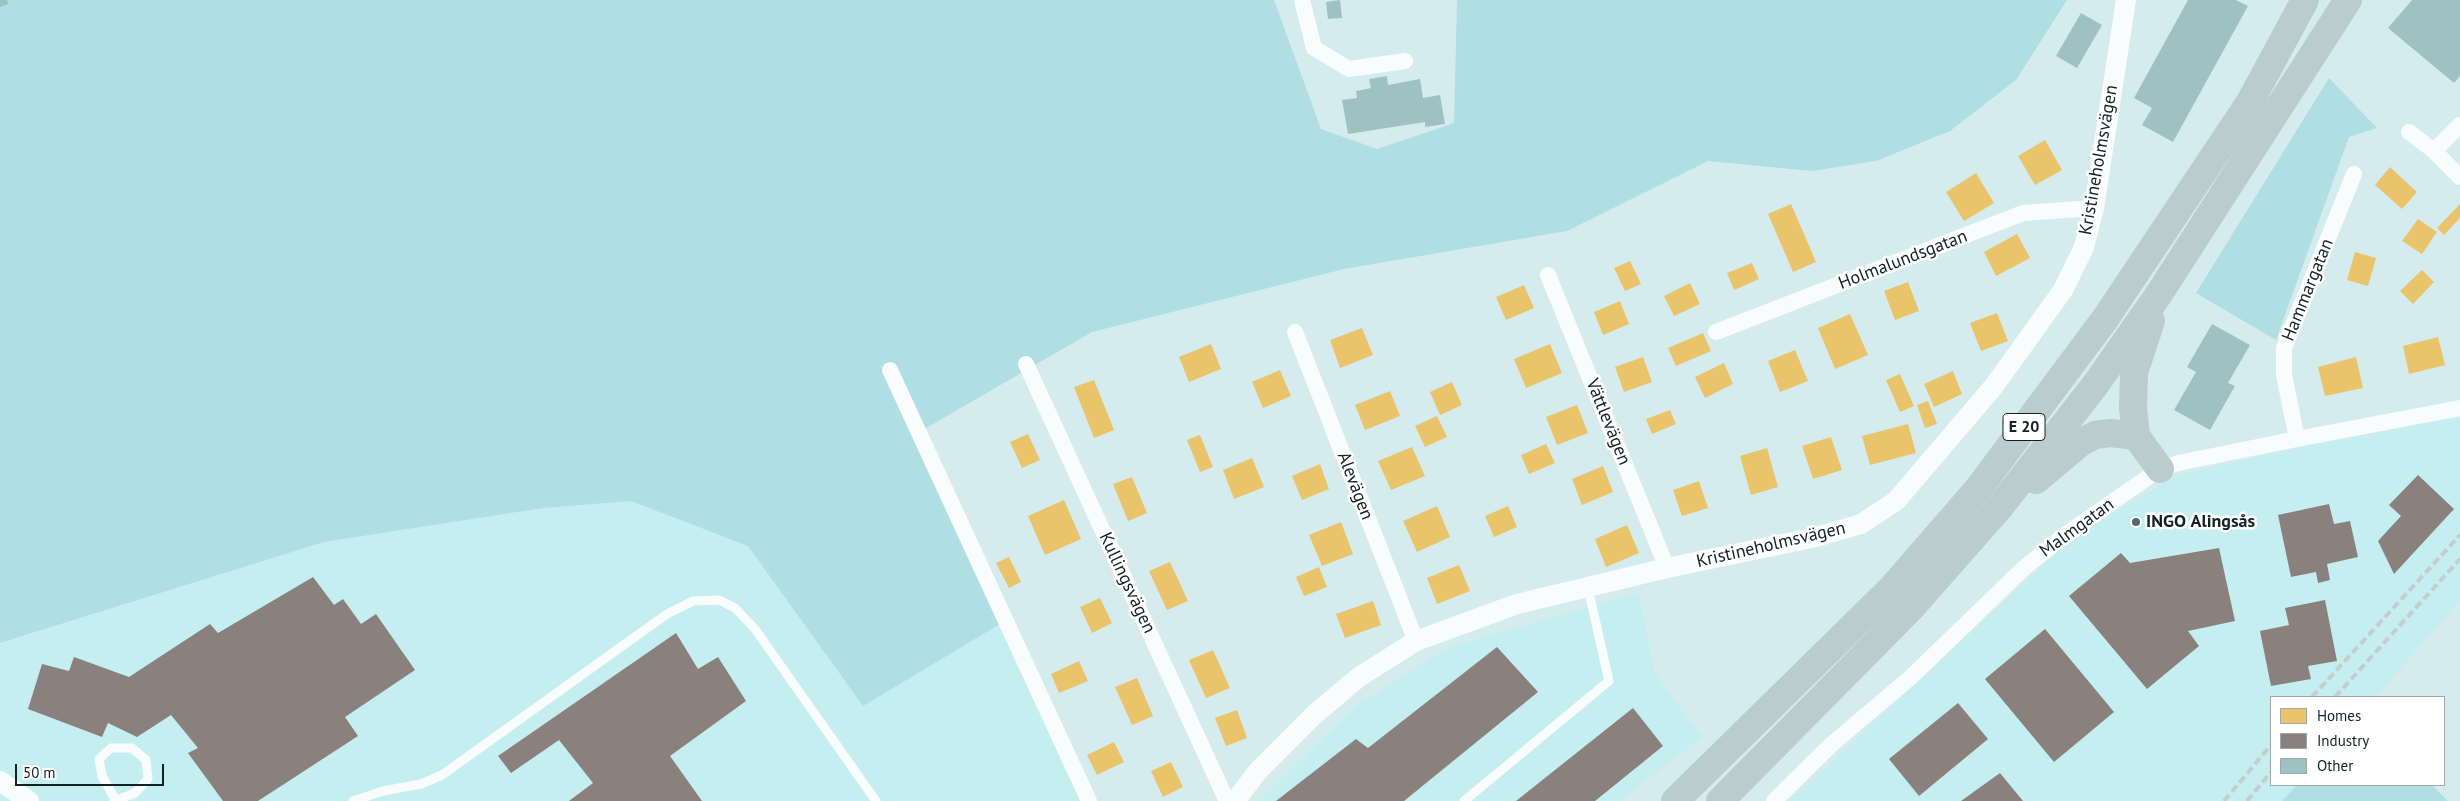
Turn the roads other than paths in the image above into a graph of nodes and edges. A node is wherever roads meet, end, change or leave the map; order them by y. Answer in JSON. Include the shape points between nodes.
{"nodes":[{"id":1,"x":1302,"y":0,"type":"edge"},
{"id":2,"x":2126,"y":0,"type":"edge"},
{"id":3,"x":2305,"y":0,"type":"edge"},
{"id":4,"x":2348,"y":0,"type":"edge"},
{"id":5,"x":1405,"y":61,"type":"dead end"},
{"id":6,"x":2460,"y":125,"type":"edge"},
{"id":7,"x":2409,"y":132,"type":"dead end"},
{"id":8,"x":2434,"y":152,"type":"junction"},
{"id":9,"x":2354,"y":174,"type":"dead end"},
{"id":10,"x":2460,"y":176,"type":"edge"},
{"id":11,"x":2094,"y":208,"type":"junction"},
{"id":12,"x":1548,"y":275,"type":"dead end"},
{"id":13,"x":2159,"y":294,"type":"junction"},
{"id":14,"x":1295,"y":332,"type":"dead end"},
{"id":15,"x":1716,"y":332,"type":"dead end"},
{"id":16,"x":1026,"y":364,"type":"dead end"},
{"id":17,"x":890,"y":370,"type":"dead end"},
{"id":18,"x":2460,"y":408,"type":"edge"},
{"id":19,"x":2136,"y":436,"type":"junction"},
{"id":20,"x":2296,"y":439,"type":"junction"},
{"id":21,"x":2160,"y":469,"type":"junction"},
{"id":22,"x":1999,"y":508,"type":"junction"},
{"id":23,"x":1667,"y":568,"type":"junction"},
{"id":24,"x":1588,"y":588,"type":"junction"},
{"id":25,"x":1416,"y":641,"type":"junction"},
{"id":26,"x":0,"y":781,"type":"edge"},
{"id":27,"x":114,"y":800,"type":"edge"},
{"id":28,"x":29,"y":801,"type":"edge"},
{"id":29,"x":353,"y":801,"type":"edge"},
{"id":30,"x":876,"y":801,"type":"edge"},
{"id":31,"x":1089,"y":801,"type":"edge"},
{"id":32,"x":1227,"y":801,"type":"edge"},
{"id":33,"x":1234,"y":801,"type":"edge"},
{"id":34,"x":1464,"y":801,"type":"edge"},
{"id":35,"x":1675,"y":801,"type":"edge"},
{"id":36,"x":1720,"y":801,"type":"edge"},
{"id":37,"x":1774,"y":801,"type":"edge"}],
"edges":[{"from":1,"to":5,"type":"street","via":[[1314,48],[1349,69]]},
{"from":2,"to":11,"type":"street","name":"Kristineholmsvägen"},
{"from":3,"to":35,"type":"highway","number":"E 20","via":[[2250,102],[2111,310],[1978,489],[1892,588]]},
{"from":4,"to":13,"type":"highway","number":"E 20"},
{"from":6,"to":8,"type":"street"},
{"from":7,"to":8,"type":"street"},
{"from":8,"to":10,"type":"street"},
{"from":9,"to":20,"type":"street","name":"Hammargatan","via":[[2284,348],[2284,375]]},
{"from":11,"to":15,"type":"street","name":"Holmalundsgatan","via":[[2023,213]]},
{"from":11,"to":23,"type":"street","name":"Kristineholmsvägen","via":[[2084,247],[2063,290],[1994,386],[1896,501],[1861,524],[1816,537]]},
{"from":12,"to":23,"type":"street","name":"Vättlevägen"},
{"from":13,"to":19,"type":"highway","via":[[2134,373]]},
{"from":13,"to":22,"type":"highway","number":"E 20","via":[[2096,384]]},
{"from":14,"to":25,"type":"street","name":"Alevägen"},
{"from":16,"to":32,"type":"street","name":"Kullingsvägen"},
{"from":17,"to":31,"type":"street"},
{"from":18,"to":20,"type":"street","name":"Malmgatan"},
{"from":19,"to":21,"type":"highway"},
{"from":19,"to":22,"type":"highway","via":[[2095,435]]},
{"from":20,"to":21,"type":"street","name":"Malmgatan"},
{"from":21,"to":37,"type":"street","name":"Malmgatan","via":[[2038,556],[1911,678],[1832,744]]},
{"from":22,"to":36,"type":"highway","number":"E 20","via":[[1910,609]]},
{"from":23,"to":24,"type":"street","name":"Kristineholmsvägen"},
{"from":24,"to":25,"type":"street","name":"Kristineholmsvägen","via":[[1517,604]]},
{"from":24,"to":34,"type":"lane","via":[[1609,681]]},
{"from":25,"to":33,"type":"street","name":"Kristineholmsvägen","via":[[1360,677],[1314,715],[1258,771]]},
{"from":26,"to":28,"type":"street"},
{"from":27,"to":27,"type":"lane","via":[[135,794],[148,779],[146,760],[132,748],[111,748],[99,759],[102,776]]},
{"from":29,"to":30,"type":"lane","via":[[421,784],[442,775],[667,614],[692,601],[719,600],[735,608],[755,629]]}]}
